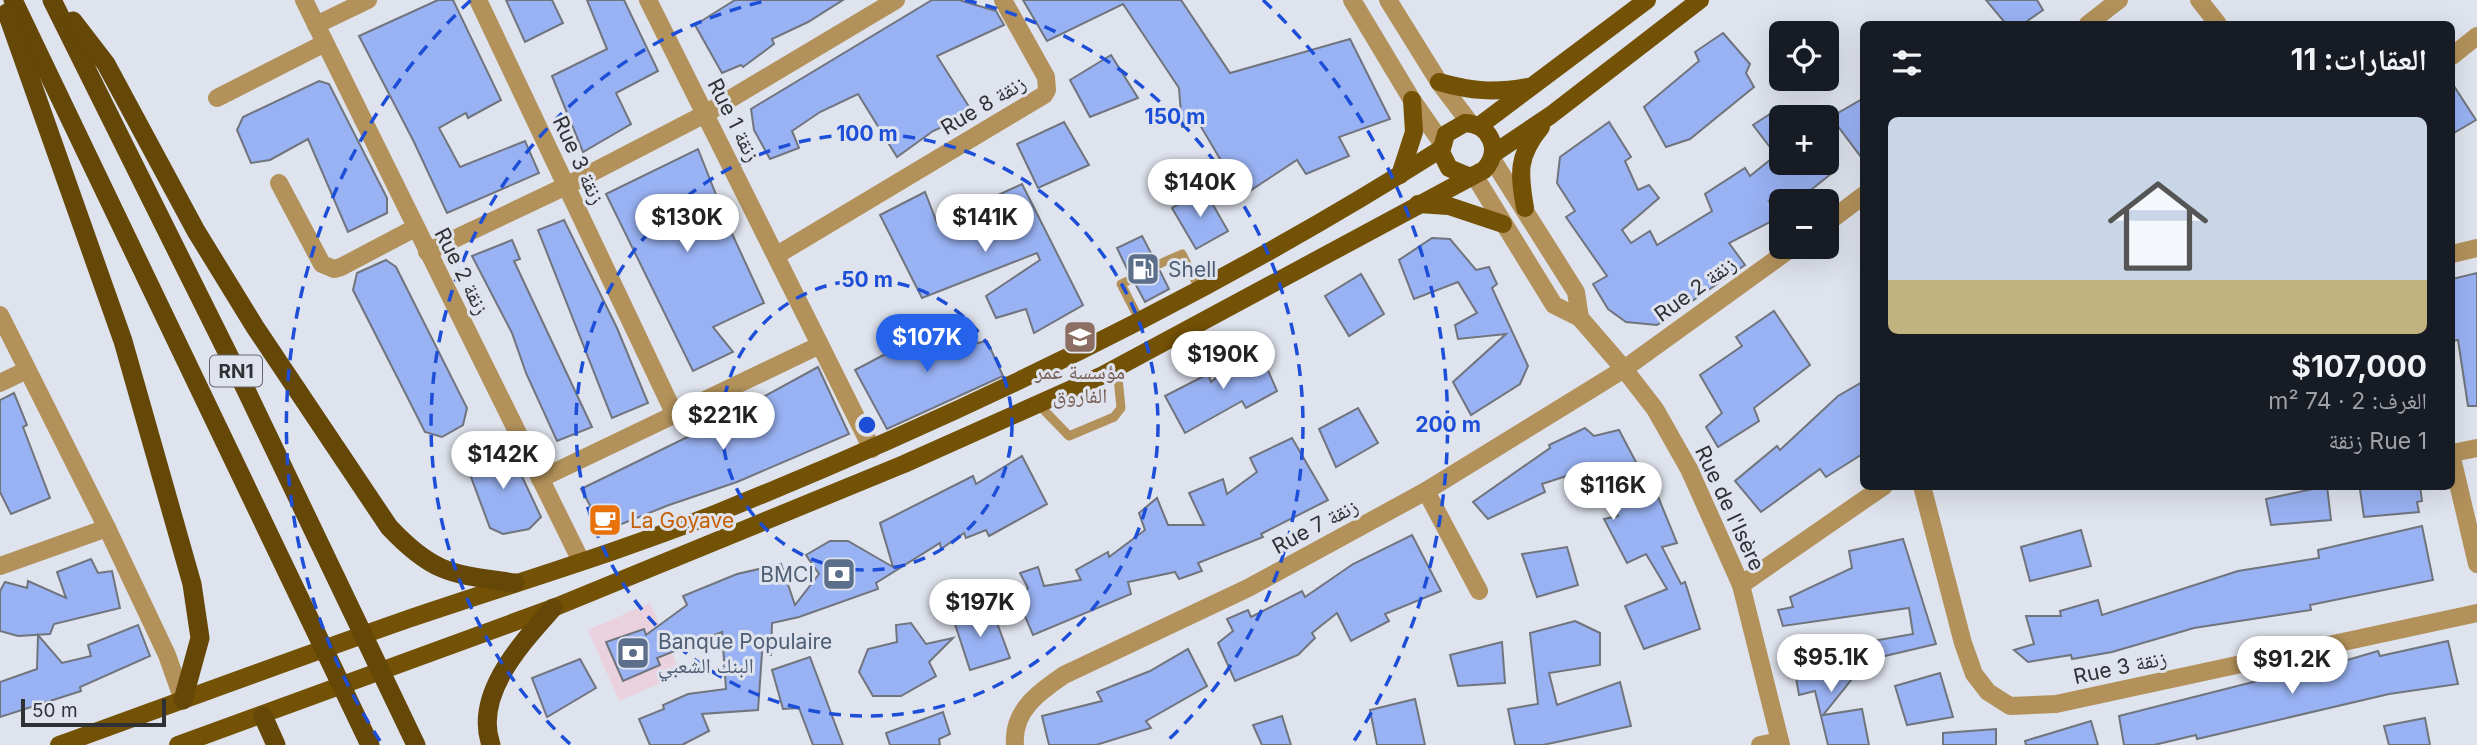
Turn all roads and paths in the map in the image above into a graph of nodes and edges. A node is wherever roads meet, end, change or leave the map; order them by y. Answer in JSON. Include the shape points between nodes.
{"nodes":[{"id":1,"x":2,"y":0,"type":"edge"},
{"id":2,"x":13,"y":0,"type":"edge"},
{"id":3,"x":54,"y":0,"type":"edge"},
{"id":4,"x":304,"y":0,"type":"edge"},
{"id":5,"x":368,"y":0,"type":"edge"},
{"id":6,"x":478,"y":0,"type":"edge"},
{"id":7,"x":648,"y":0,"type":"edge"},
{"id":8,"x":896,"y":0,"type":"edge"},
{"id":9,"x":1003,"y":0,"type":"edge"},
{"id":10,"x":1352,"y":0,"type":"edge"},
{"id":11,"x":1388,"y":0,"type":"edge"},
{"id":12,"x":1647,"y":0,"type":"edge"},
{"id":13,"x":1700,"y":0,"type":"edge"},
{"id":14,"x":2119,"y":0,"type":"edge"},
{"id":15,"x":2199,"y":0,"type":"edge"},
{"id":16,"x":2092,"y":21,"type":"edge"},
{"id":17,"x":2216,"y":21,"type":"edge"},
{"id":18,"x":316,"y":25,"type":"junction"},
{"id":19,"x":2477,"y":36,"type":"edge"},
{"id":20,"x":325,"y":43,"type":"junction"},
{"id":21,"x":2455,"y":54,"type":"edge"},
{"id":22,"x":1439,"y":82,"type":"junction"},
{"id":23,"x":1531,"y":86,"type":"junction"},
{"id":24,"x":217,"y":98,"type":"dead end"},
{"id":25,"x":1412,"y":100,"type":"junction"},
{"id":26,"x":705,"y":114,"type":"junction"},
{"id":27,"x":1551,"y":115,"type":"junction"},
{"id":28,"x":1475,"y":125,"type":"junction"},
{"id":29,"x":1442,"y":146,"type":"junction"},
{"id":30,"x":1492,"y":156,"type":"junction"},
{"id":31,"x":1400,"y":175,"type":"junction"},
{"id":32,"x":1471,"y":176,"type":"junction"},
{"id":33,"x":279,"y":183,"type":"dead end"},
{"id":34,"x":566,"y":186,"type":"junction"},
{"id":35,"x":1860,"y":198,"type":"edge"},
{"id":36,"x":1418,"y":204,"type":"junction"},
{"id":37,"x":1525,"y":208,"type":"junction"},
{"id":38,"x":1839,"y":214,"type":"edge"},
{"id":39,"x":1503,"y":224,"type":"junction"},
{"id":40,"x":415,"y":228,"type":"junction"},
{"id":41,"x":2477,"y":248,"type":"edge"},
{"id":42,"x":427,"y":252,"type":"junction"},
{"id":43,"x":2455,"y":253,"type":"edge"},
{"id":44,"x":777,"y":254,"type":"junction"},
{"id":45,"x":1776,"y":259,"type":"edge"},
{"id":46,"x":1157,"y":265,"type":"dead end"},
{"id":47,"x":1132,"y":278,"type":"dead end"},
{"id":48,"x":1200,"y":290,"type":"junction"},
{"id":49,"x":0,"y":315,"type":"edge"},
{"id":50,"x":1580,"y":318,"type":"junction"},
{"id":51,"x":1140,"y":321,"type":"junction"},
{"id":52,"x":820,"y":345,"type":"junction"},
{"id":53,"x":1117,"y":368,"type":"junction"},
{"id":54,"x":1624,"y":369,"type":"junction"},
{"id":55,"x":27,"y":370,"type":"junction"},
{"id":56,"x":0,"y":383,"type":"edge"},
{"id":57,"x":1038,"y":404,"type":"junction"},
{"id":58,"x":675,"y":415,"type":"junction"},
{"id":59,"x":2477,"y":448,"type":"edge"},
{"id":60,"x":872,"y":449,"type":"junction"},
{"id":61,"x":2455,"y":455,"type":"edge"},
{"id":62,"x":2455,"y":469,"type":"edge"},
{"id":63,"x":540,"y":479,"type":"junction"},
{"id":64,"x":1878,"y":490,"type":"edge"},
{"id":65,"x":1923,"y":490,"type":"edge"},
{"id":66,"x":1426,"y":491,"type":"junction"},
{"id":67,"x":107,"y":528,"type":"junction"},
{"id":68,"x":580,"y":561,"type":"junction"},
{"id":69,"x":2477,"y":564,"type":"edge"},
{"id":70,"x":0,"y":566,"type":"edge"},
{"id":71,"x":516,"y":583,"type":"junction"},
{"id":72,"x":1741,"y":585,"type":"junction"},
{"id":73,"x":1479,"y":591,"type":"dead end"},
{"id":74,"x":553,"y":607,"type":"junction"},
{"id":75,"x":2477,"y":613,"type":"edge"},
{"id":76,"x":183,"y":700,"type":"junction"},
{"id":77,"x":263,"y":716,"type":"junction"},
{"id":78,"x":1780,"y":743,"type":"edge"},
{"id":79,"x":59,"y":745,"type":"edge"},
{"id":80,"x":178,"y":745,"type":"edge"},
{"id":81,"x":276,"y":745,"type":"edge"},
{"id":82,"x":370,"y":745,"type":"edge"},
{"id":83,"x":416,"y":745,"type":"edge"},
{"id":84,"x":491,"y":745,"type":"edge"},
{"id":85,"x":1015,"y":745,"type":"edge"},
{"id":86,"x":1760,"y":745,"type":"edge"}],
"edges":[{"from":1,"to":76,"type":"highway","via":[[123,341],[192,584],[200,638]]},
{"from":2,"to":82,"type":"highway","number":"RN1"},
{"from":3,"to":71,"type":"highway","via":[[106,64],[254,327],[389,527],[415,554],[440,568]]},
{"from":3,"to":83,"type":"highway","number":"RN1"},
{"from":4,"to":18,"type":"street","name":"Rue 2 زنقة"},
{"from":5,"to":18,"type":"street"},
{"from":6,"to":34,"type":"street","name":"Rue 3 زنقة"},
{"from":7,"to":26,"type":"street","name":"Rue 1 زنقة"},
{"from":8,"to":26,"type":"street"},
{"from":9,"to":44,"type":"street","name":"Rue 8 زنقة","via":[[1043,70],[1048,84],[1044,95]]},
{"from":10,"to":25,"type":"street"},
{"from":11,"to":22,"type":"street"},
{"from":12,"to":23,"type":"main road"},
{"from":13,"to":27,"type":"main road"},
{"from":14,"to":16,"type":"street"},
{"from":15,"to":17,"type":"street"},
{"from":18,"to":20,"type":"street","name":"Rue 2 زنقة"},
{"from":19,"to":21,"type":"street"},
{"from":20,"to":24,"type":"street"},
{"from":20,"to":40,"type":"street","name":"Rue 2 زنقة"},
{"from":22,"to":23,"type":"main road","via":[[1495,93]]},
{"from":22,"to":28,"type":"street"},
{"from":23,"to":28,"type":"main road"},
{"from":25,"to":29,"type":"street"},
{"from":25,"to":31,"type":"main road","via":[[1414,132]]},
{"from":26,"to":34,"type":"street"},
{"from":26,"to":44,"type":"street","name":"Rue 1 زنقة"},
{"from":27,"to":30,"type":"main road"},
{"from":27,"to":37,"type":"main road","via":[[1523,153]]},
{"from":28,"to":29,"type":"main road","via":[[1451,128]]},
{"from":28,"to":30,"type":"main road","via":[[1491,139]]},
{"from":29,"to":31,"type":"main road"},
{"from":29,"to":32,"type":"main road","via":[[1449,169]]},
{"from":30,"to":32,"type":"main road","via":[[1486,168]]},
{"from":30,"to":37,"type":"street","name":"Rue de l'Isère"},
{"from":31,"to":48,"type":"main road"},
{"from":32,"to":36,"type":"main road"},
{"from":32,"to":39,"type":"street","name":"Rue de l'Isère"},
{"from":33,"to":40,"type":"street","via":[[328,268],[341,267]]},
{"from":34,"to":42,"type":"street"},
{"from":34,"to":58,"type":"street","name":"Rue 3 زنقة"},
{"from":35,"to":38,"type":"street"},
{"from":36,"to":39,"type":"main road","via":[[1475,212]]},
{"from":36,"to":53,"type":"main road"},
{"from":37,"to":50,"type":"street","name":"Rue de l'Isère","via":[[1576,292]]},
{"from":39,"to":50,"type":"street","name":"Rue de l'Isère","via":[[1554,305]]},
{"from":40,"to":42,"type":"street","name":"Rue 2 زنقة"},
{"from":41,"to":43,"type":"street"},
{"from":42,"to":63,"type":"street","name":"Rue 2 زنقة"},
{"from":44,"to":52,"type":"street","name":"Rue 1 زنقة"},
{"from":45,"to":54,"type":"street","name":"Rue 2 زنقة"},
{"from":46,"to":48,"type":"lane","via":[[1182,254]]},
{"from":47,"to":51,"type":"lane","via":[[1121,284]]},
{"from":48,"to":51,"type":"main road"},
{"from":49,"to":55,"type":"street"},
{"from":50,"to":54,"type":"street","name":"Rue de l'Isère"},
{"from":51,"to":60,"type":"main road"},
{"from":52,"to":58,"type":"street"},
{"from":52,"to":60,"type":"street","name":"Rue 1 زنقة"},
{"from":53,"to":57,"type":"main road"},
{"from":53,"to":57,"type":"lane","via":[[1121,408],[1104,422],[1069,436]]},
{"from":54,"to":66,"type":"street","name":"Rue 7 زنقة"},
{"from":54,"to":72,"type":"street","name":"Rue de l'Isère","via":[[1655,409],[1689,469]]},
{"from":55,"to":56,"type":"street"},
{"from":55,"to":67,"type":"street"},
{"from":57,"to":74,"type":"main road","via":[[830,495]]},
{"from":58,"to":63,"type":"street"},
{"from":59,"to":61,"type":"street"},
{"from":60,"to":68,"type":"main road"},
{"from":62,"to":69,"type":"street"},
{"from":63,"to":68,"type":"street","name":"Rue 2 زنقة"},
{"from":64,"to":72,"type":"street"},
{"from":65,"to":75,"type":"street","name":"Rue 3 زنقة","via":[[1974,674],[1988,692],[2010,706],[2056,704]]},
{"from":66,"to":73,"type":"street"},
{"from":66,"to":85,"type":"street","name":"Rue 7 زنقة","via":[[1248,588],[1064,675],[1023,709]]},
{"from":67,"to":70,"type":"street"},
{"from":67,"to":76,"type":"street","via":[[167,655]]},
{"from":68,"to":71,"type":"main road"},
{"from":71,"to":76,"type":"main road"},
{"from":72,"to":78,"type":"street","name":"Rue de l'Isère"},
{"from":74,"to":77,"type":"main road"},
{"from":74,"to":84,"type":"highway","via":[[506,666],[489,716]]},
{"from":76,"to":79,"type":"main road"},
{"from":77,"to":80,"type":"main road"},
{"from":77,"to":81,"type":"highway"},
{"from":78,"to":86,"type":"street"}]}
